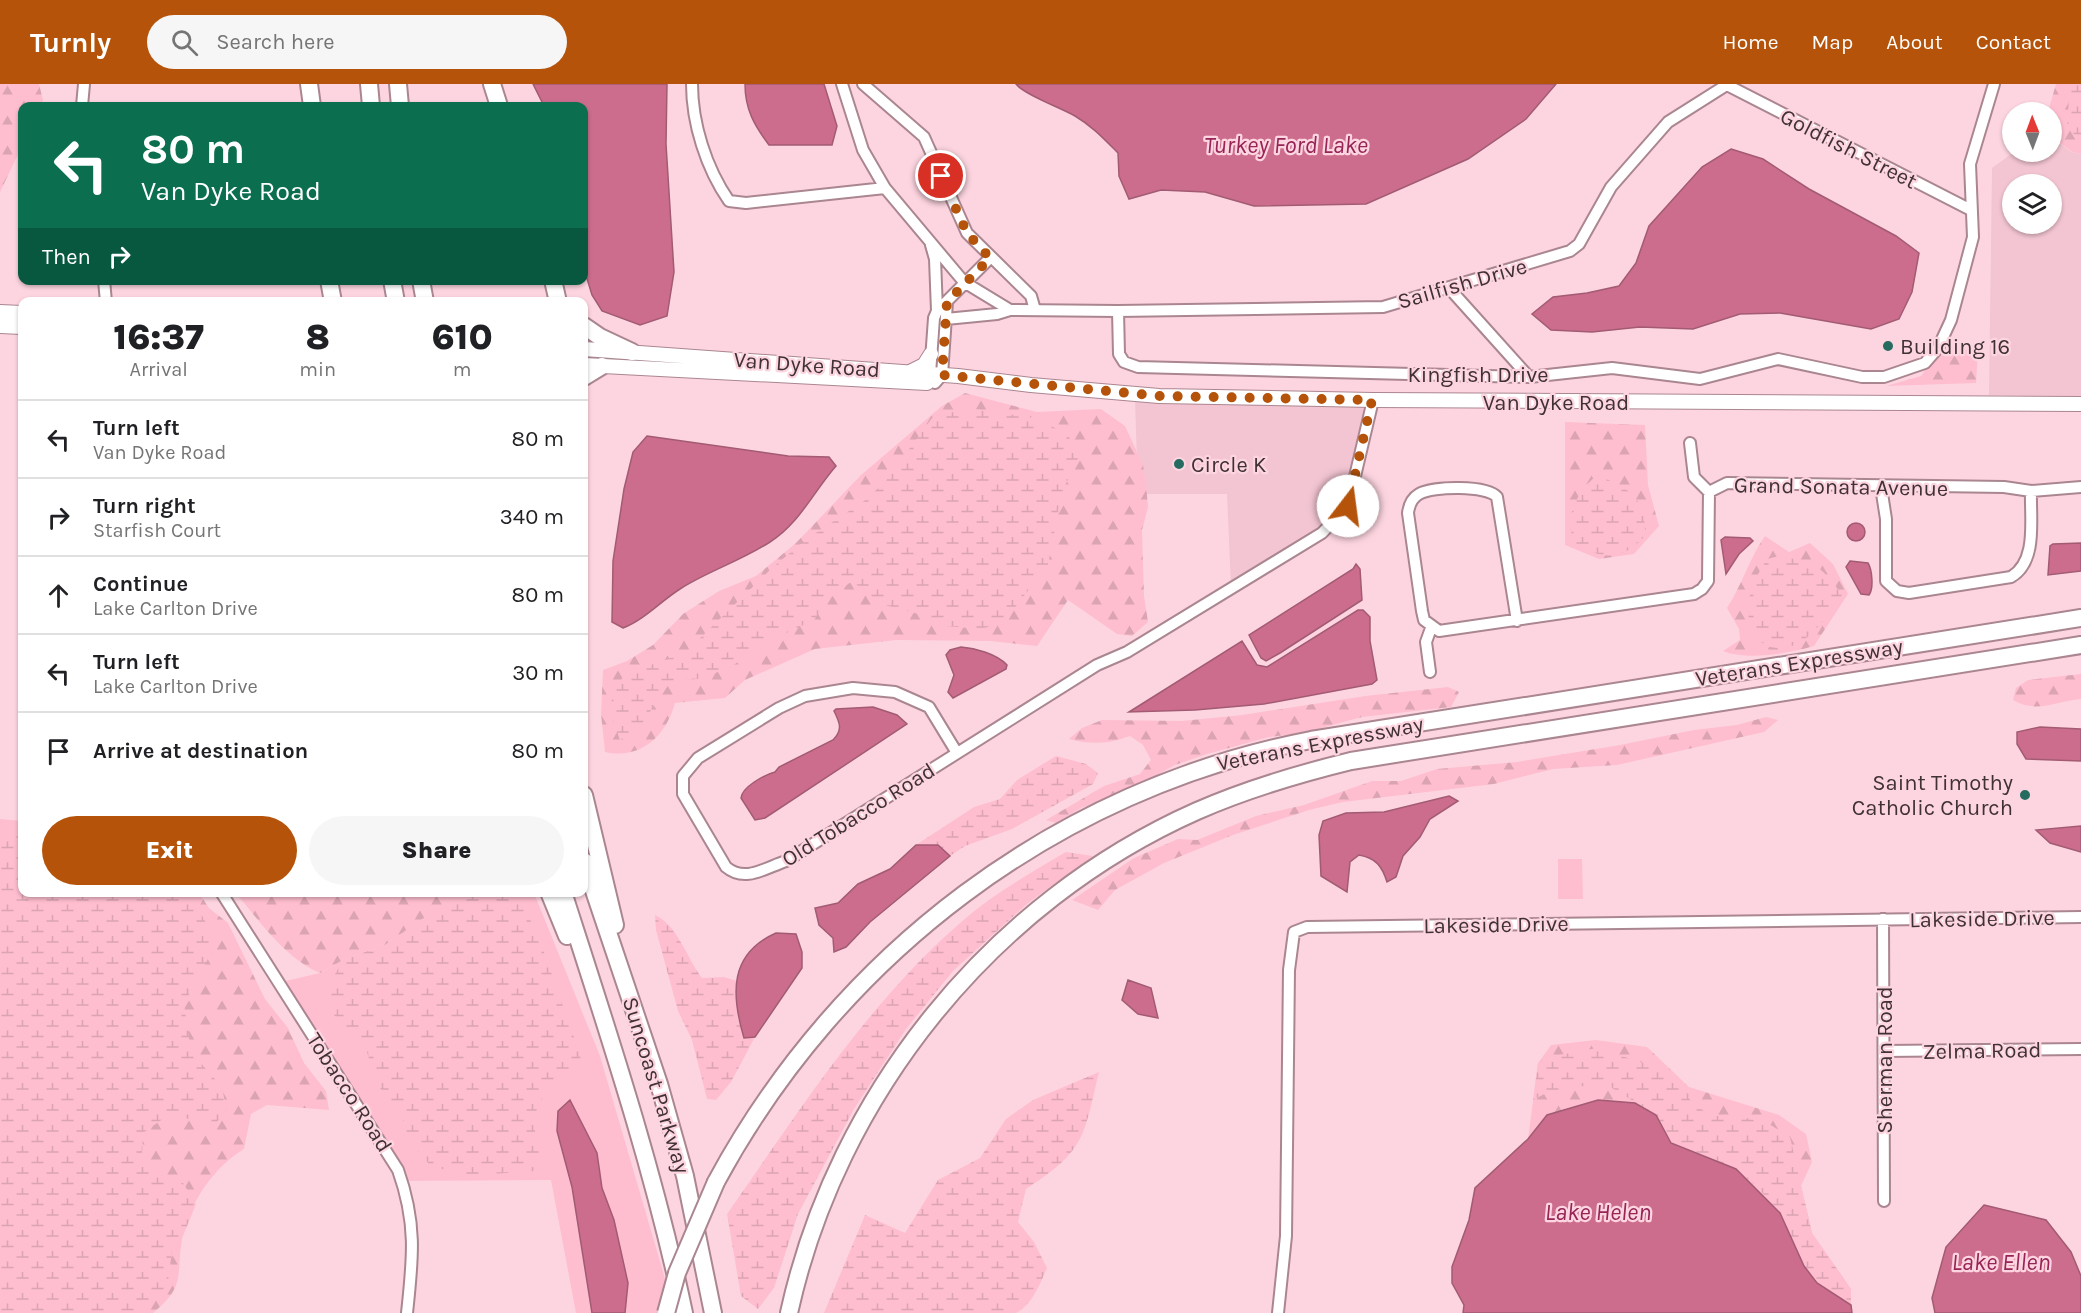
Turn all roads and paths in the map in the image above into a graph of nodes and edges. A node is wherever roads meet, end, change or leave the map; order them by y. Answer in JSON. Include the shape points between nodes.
{"nodes":[{"id":1,"x":84,"y":84,"type":"edge"},
{"id":2,"x":309,"y":84,"type":"edge"},
{"id":3,"x":369,"y":84,"type":"edge"},
{"id":4,"x":398,"y":84,"type":"edge"},
{"id":5,"x":492,"y":84,"type":"edge"},
{"id":6,"x":692,"y":84,"type":"edge"},
{"id":7,"x":842,"y":84,"type":"edge"},
{"id":8,"x":863,"y":84,"type":"edge"},
{"id":9,"x":1994,"y":84,"type":"edge"},
{"id":10,"x":1727,"y":85,"type":"edge"},
{"id":11,"x":82,"y":102,"type":"edge"},
{"id":12,"x":311,"y":102,"type":"edge"},
{"id":13,"x":371,"y":102,"type":"edge"},
{"id":14,"x":400,"y":102,"type":"edge"},
{"id":15,"x":498,"y":102,"type":"edge"},
{"id":16,"x":885,"y":188,"type":"junction"},
{"id":17,"x":1971,"y":210,"type":"junction"},
{"id":18,"x":931,"y":242,"type":"junction"},
{"id":19,"x":990,"y":258,"type":"junction"},
{"id":20,"x":964,"y":282,"type":"junction"},
{"id":21,"x":1449,"y":288,"type":"junction"},
{"id":22,"x":947,"y":302,"type":"junction"},
{"id":23,"x":937,"y":310,"type":"junction"},
{"id":24,"x":1010,"y":310,"type":"junction"},
{"id":25,"x":1035,"y":310,"type":"junction"},
{"id":26,"x":1118,"y":311,"type":"junction"},
{"id":27,"x":0,"y":312,"type":"edge"},
{"id":28,"x":18,"y":313,"type":"edge"},
{"id":29,"x":946,"y":319,"type":"junction"},
{"id":30,"x":0,"y":326,"type":"edge"},
{"id":31,"x":18,"y":327,"type":"edge"},
{"id":32,"x":588,"y":329,"type":"edge"},
{"id":33,"x":588,"y":349,"type":"edge"},
{"id":34,"x":632,"y":352,"type":"junction"},
{"id":35,"x":931,"y":354,"type":"junction"},
{"id":36,"x":588,"y":365,"type":"edge"},
{"id":37,"x":602,"y":366,"type":"junction"},
{"id":38,"x":910,"y":372,"type":"junction"},
{"id":39,"x":588,"y":375,"type":"edge"},
{"id":40,"x":936,"y":377,"type":"junction"},
{"id":41,"x":1529,"y":377,"type":"junction"},
{"id":42,"x":1372,"y":400,"type":"junction"},
{"id":43,"x":2081,"y":404,"type":"edge"},
{"id":44,"x":1690,"y":443,"type":"dead end"},
{"id":45,"x":1881,"y":487,"type":"junction"},
{"id":46,"x":2081,"y":488,"type":"edge"},
{"id":47,"x":2031,"y":491,"type":"junction"},
{"id":48,"x":1709,"y":492,"type":"junction"},
{"id":49,"x":2081,"y":618,"type":"edge"},
{"id":50,"x":1517,"y":621,"type":"junction"},
{"id":51,"x":1431,"y":628,"type":"junction"},
{"id":52,"x":2081,"y":645,"type":"edge"},
{"id":53,"x":1430,"y":672,"type":"dead end"},
{"id":54,"x":957,"y":753,"type":"junction"},
{"id":55,"x":588,"y":812,"type":"edge"},
{"id":56,"x":588,"y":873,"type":"edge"},
{"id":57,"x":225,"y":897,"type":"edge"},
{"id":58,"x":551,"y":897,"type":"edge"},
{"id":59,"x":565,"y":897,"type":"edge"},
{"id":60,"x":2081,"y":917,"type":"edge"},
{"id":61,"x":1883,"y":920,"type":"junction"},
{"id":62,"x":635,"y":1008,"type":"junction"},
{"id":63,"x":610,"y":1038,"type":"junction"},
{"id":64,"x":2081,"y":1049,"type":"edge"},
{"id":65,"x":1884,"y":1051,"type":"junction"},
{"id":66,"x":1884,"y":1202,"type":"dead end"},
{"id":67,"x":407,"y":1313,"type":"edge"},
{"id":68,"x":666,"y":1313,"type":"edge"},
{"id":69,"x":684,"y":1313,"type":"edge"},
{"id":70,"x":713,"y":1313,"type":"edge"},
{"id":71,"x":789,"y":1313,"type":"edge"},
{"id":72,"x":1278,"y":1313,"type":"edge"}],
"edges":[{"from":1,"to":11,"type":"street"},
{"from":2,"to":12,"type":"highway"},
{"from":3,"to":13,"type":"highway"},
{"from":4,"to":14,"type":"highway"},
{"from":5,"to":15,"type":"highway"},
{"from":6,"to":16,"type":"street","via":[[692,111],[717,184],[729,201],[746,203]]},
{"from":7,"to":16,"type":"street","via":[[863,150]]},
{"from":8,"to":19,"type":"street","via":[[924,137],[967,233]]},
{"from":9,"to":17,"type":"street","via":[[1970,164]]},
{"from":10,"to":17,"type":"street","name":"Goldfish Street"},
{"from":10,"to":21,"type":"street","name":"Sailfish Drive","via":[[1668,122],[1611,187],[1579,244],[1570,251]]},
{"from":16,"to":18,"type":"street"},
{"from":17,"to":41,"type":"street","name":"Kingfish Drive","via":[[1973,237],[1951,320],[1938,348],[1925,363],[1884,376],[1862,377],[1778,359],[1700,379],[1612,369]]},
{"from":18,"to":20,"type":"street"},
{"from":18,"to":23,"type":"street"},
{"from":19,"to":20,"type":"street"},
{"from":19,"to":25,"type":"street","via":[[1031,296]]},
{"from":20,"to":22,"type":"street"},
{"from":20,"to":24,"type":"street"},
{"from":21,"to":26,"type":"street","name":"Sailfish Drive","via":[[1383,307]]},
{"from":21,"to":41,"type":"street"},
{"from":22,"to":23,"type":"street"},
{"from":22,"to":29,"type":"street"},
{"from":23,"to":35,"type":"street"},
{"from":24,"to":25,"type":"street"},
{"from":24,"to":29,"type":"street"},
{"from":25,"to":26,"type":"street"},
{"from":26,"to":41,"type":"street","name":"Kingfish Drive","via":[[1119,354],[1124,362],[1138,367]]},
{"from":27,"to":28,"type":"main road"},
{"from":29,"to":40,"type":"street"},
{"from":30,"to":31,"type":"main road"},
{"from":32,"to":34,"type":"highway"},
{"from":33,"to":34,"type":"main road","name":"Van Dyke Road"},
{"from":34,"to":38,"type":"main road","name":"Van Dyke Road"},
{"from":35,"to":38,"type":"main road","via":[[924,365]]},
{"from":35,"to":40,"type":"street"},
{"from":36,"to":37,"type":"main road","name":"Van Dyke Road"},
{"from":37,"to":39,"type":"highway"},
{"from":37,"to":40,"type":"main road","name":"Van Dyke Road"},
{"from":38,"to":40,"type":"main road","name":"Van Dyke Road"},
{"from":40,"to":42,"type":"main road","name":"Van Dyke Road","via":[[1159,396]]},
{"from":42,"to":43,"type":"main road","name":"Van Dyke Road"},
{"from":42,"to":54,"type":"street","name":"Old Tobacco Road","via":[[1348,506],[1322,533],[1127,652],[1097,665]]},
{"from":44,"to":48,"type":"street","via":[[1694,477]]},
{"from":45,"to":47,"type":"street","name":"Grand Sonata Avenue","via":[[2004,487]]},
{"from":45,"to":47,"type":"street","via":[[1886,519],[1886,581],[1897,591],[1909,593],[2012,577],[2021,571],[2029,550]]},
{"from":45,"to":48,"type":"street","name":"Grand Sonata Avenue","via":[[1727,483]]},
{"from":46,"to":47,"type":"street","name":"Grand Sonata Avenue"},
{"from":48,"to":50,"type":"street","name":"Grand Sonata Avenue","via":[[1708,575],[1702,589],[1694,594]]},
{"from":49,"to":68,"type":"highway","name":"Veterans Expressway","bridge":true,"via":[[1311,740],[1238,756],[1160,782],[1086,817],[1014,860],[944,910],[842,1005],[790,1068],[742,1136],[716,1182],[681,1262]]},
{"from":50,"to":51,"type":"street","name":"Grand Sonata Avenue","via":[[1439,631]]},
{"from":50,"to":51,"type":"street","via":[[1497,496],[1478,488],[1426,491],[1412,500],[1408,513],[1422,611]]},
{"from":51,"to":53,"type":"street","via":[[1426,642]]},
{"from":52,"to":71,"type":"highway","name":"Veterans Expressway","via":[[1371,757],[1281,780],[1170,824],[1087,873],[1040,909],[974,968],[923,1026],[878,1093],[837,1170],[812,1233]]},
{"from":54,"to":54,"type":"street","name":"Old Tobacco Road","via":[[929,707],[895,692],[853,688],[821,692],[779,708],[698,758],[683,776],[684,794],[726,867],[743,876],[786,861]]},
{"from":55,"to":62,"type":"highway"},
{"from":56,"to":62,"type":"highway","name":"Suncoast Parkway"},
{"from":57,"to":67,"type":"street","name":"Tobacco Road","via":[[398,1170],[413,1234]]},
{"from":58,"to":63,"type":"highway"},
{"from":59,"to":63,"type":"highway","name":"Suncoast Parkway"},
{"from":60,"to":61,"type":"street","name":"Lakeside Drive"},
{"from":61,"to":65,"type":"street","name":"Sherman Road"},
{"from":61,"to":72,"type":"street","name":"Lakeside Drive","via":[[1307,927],[1294,932],[1289,970],[1286,1236]]},
{"from":62,"to":70,"type":"highway","name":"Suncoast Parkway","via":[[685,1176]]},
{"from":63,"to":69,"type":"highway","name":"Suncoast Parkway","via":[[663,1216]]},
{"from":64,"to":65,"type":"street","name":"Zelma Road"},
{"from":65,"to":66,"type":"street","name":"Sherman Road"}]}
